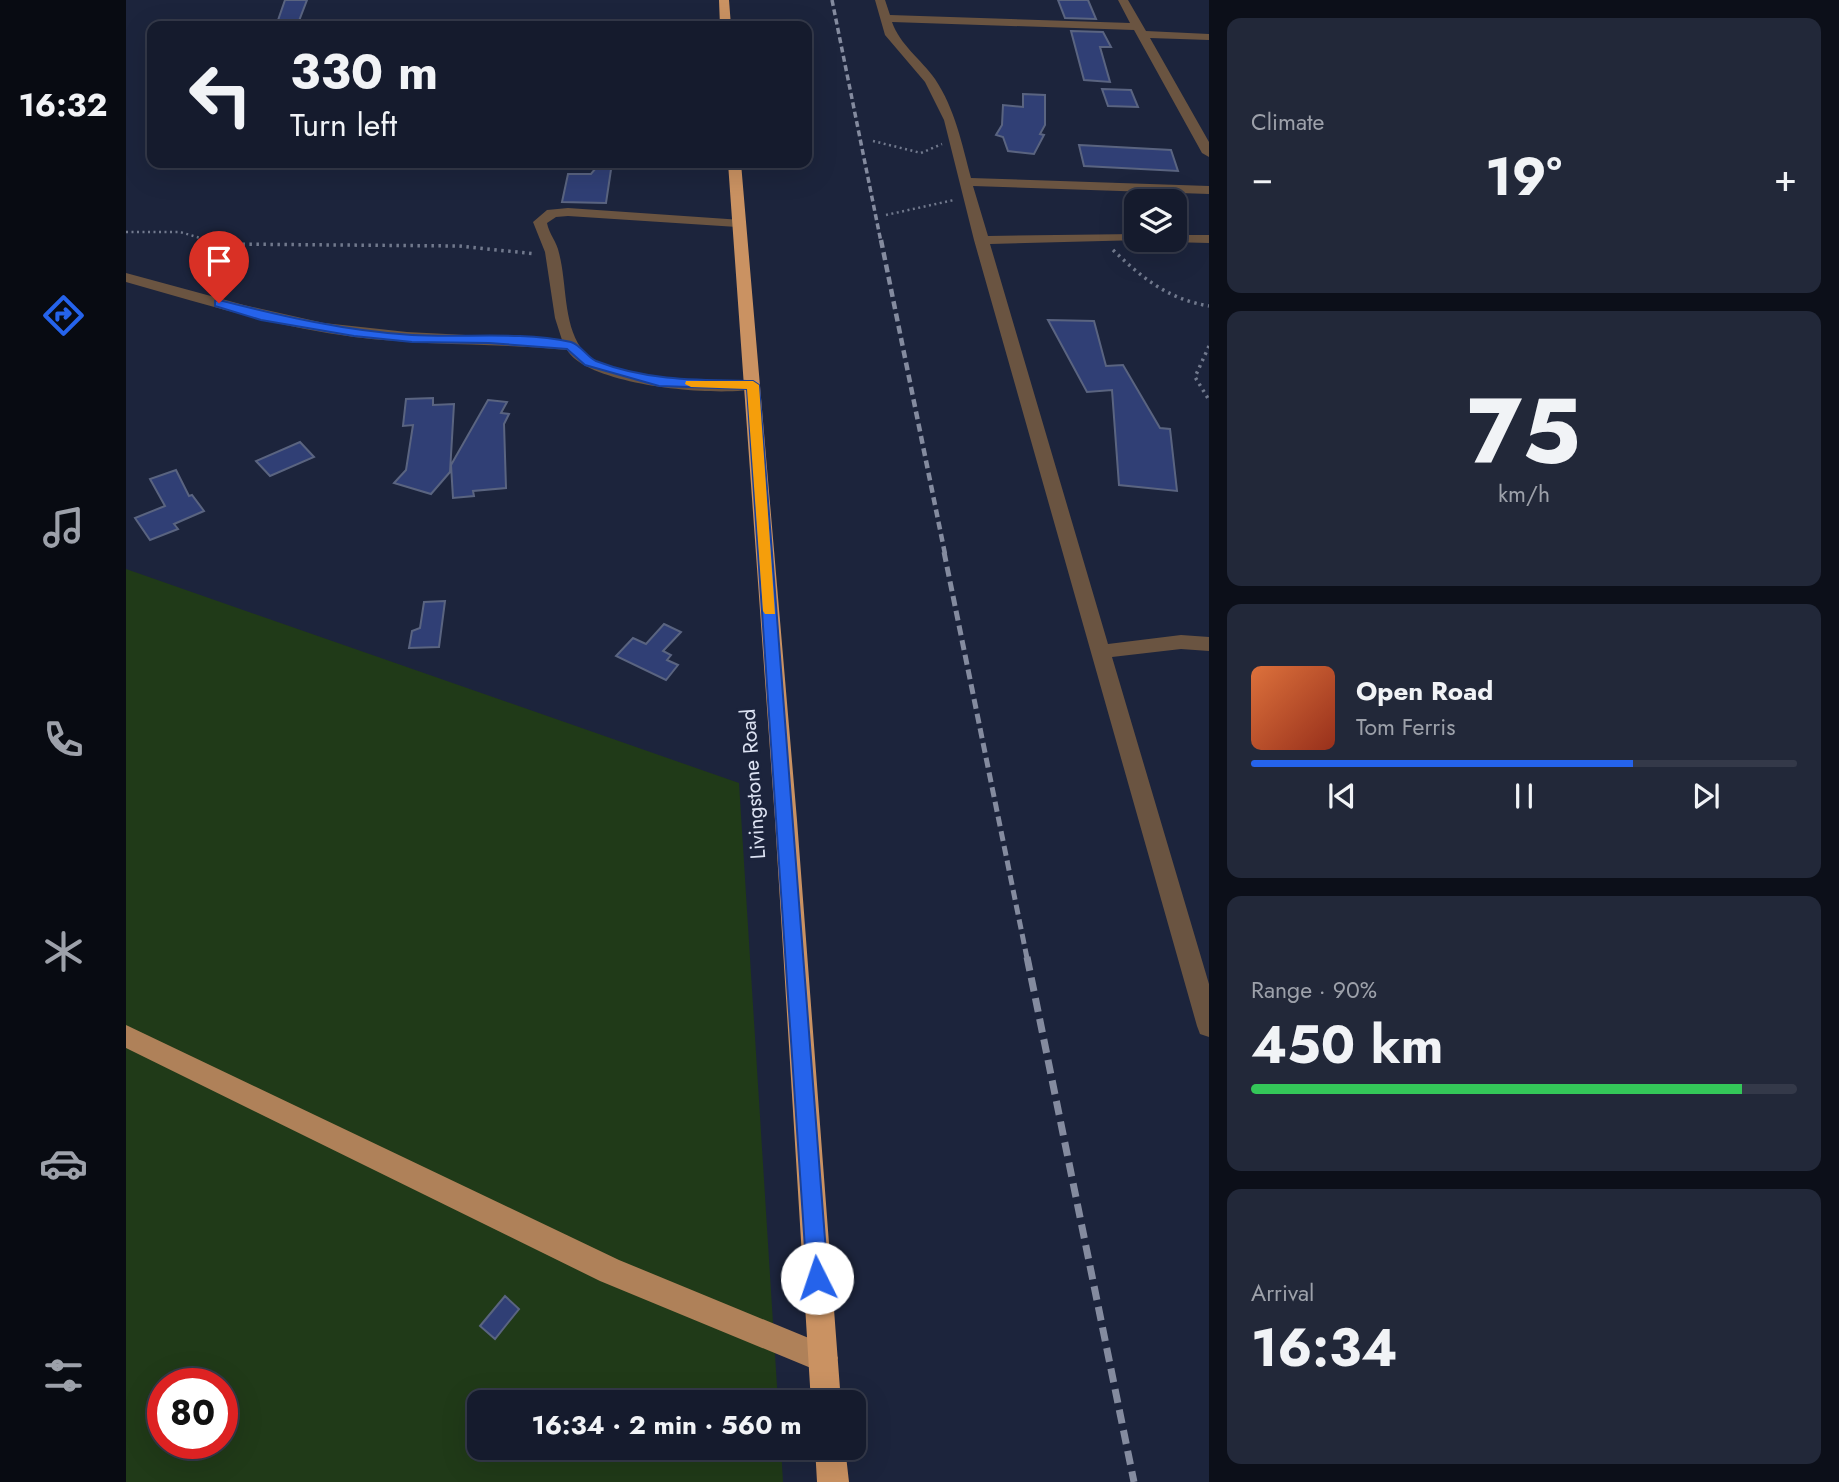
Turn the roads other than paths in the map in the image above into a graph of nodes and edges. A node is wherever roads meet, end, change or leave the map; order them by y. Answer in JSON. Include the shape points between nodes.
{"nodes":[{"id":1,"x":724,"y":0,"type":"edge"},
{"id":2,"x":880,"y":0,"type":"edge"},
{"id":3,"x":1123,"y":0,"type":"edge"},
{"id":4,"x":886,"y":19,"type":"junction"},
{"id":5,"x":726,"y":21,"type":"edge"},
{"id":6,"x":1140,"y":31,"type":"junction"},
{"id":7,"x":1209,"y":37,"type":"edge"},
{"id":8,"x":1209,"y":153,"type":"edge"},
{"id":9,"x":734,"y":168,"type":"edge"},
{"id":10,"x":965,"y":183,"type":"junction"},
{"id":11,"x":1209,"y":190,"type":"edge"},
{"id":12,"x":737,"y":223,"type":"junction"},
{"id":13,"x":1124,"y":238,"type":"edge"},
{"id":14,"x":1187,"y":239,"type":"edge"},
{"id":15,"x":1209,"y":239,"type":"edge"},
{"id":16,"x":981,"y":240,"type":"junction"},
{"id":17,"x":126,"y":277,"type":"edge"},
{"id":18,"x":571,"y":346,"type":"junction"},
{"id":19,"x":753,"y":385,"type":"junction"},
{"id":20,"x":1209,"y":644,"type":"edge"},
{"id":21,"x":1099,"y":652,"type":"junction"},
{"id":22,"x":1209,"y":1026,"type":"edge"},
{"id":23,"x":126,"y":1035,"type":"edge"},
{"id":24,"x":823,"y":1358,"type":"junction"},
{"id":25,"x":826,"y":1390,"type":"edge"},
{"id":26,"x":831,"y":1460,"type":"edge"},
{"id":27,"x":833,"y":1482,"type":"edge"}],
"edges":[{"from":1,"to":5,"type":"highway"},
{"from":2,"to":4,"type":"street"},
{"from":3,"to":6,"type":"street"},
{"from":4,"to":6,"type":"street"},
{"from":4,"to":10,"type":"street","via":[[891,35],[930,81],[950,120]]},
{"from":6,"to":7,"type":"street"},
{"from":6,"to":8,"type":"street"},
{"from":9,"to":12,"type":"highway","name":"Livingstone Road"},
{"from":10,"to":11,"type":"street"},
{"from":10,"to":16,"type":"street"},
{"from":12,"to":18,"type":"street","via":[[552,213],[540,222],[552,253]]},
{"from":12,"to":19,"type":"highway","name":"Livingstone Road"},
{"from":13,"to":16,"type":"street"},
{"from":14,"to":15,"type":"street"},
{"from":16,"to":21,"type":"street"},
{"from":17,"to":18,"type":"street","via":[[261,316],[354,332]]},
{"from":18,"to":19,"type":"street","via":[[589,363],[659,383]]},
{"from":19,"to":24,"type":"highway","name":"Livingstone Road"},
{"from":20,"to":21,"type":"street","via":[[1181,642]]},
{"from":21,"to":22,"type":"street"},
{"from":23,"to":24,"type":"main road","via":[[610,1271]]},
{"from":24,"to":25,"type":"highway","name":"Livingstone Road"},
{"from":26,"to":27,"type":"highway"}]}
